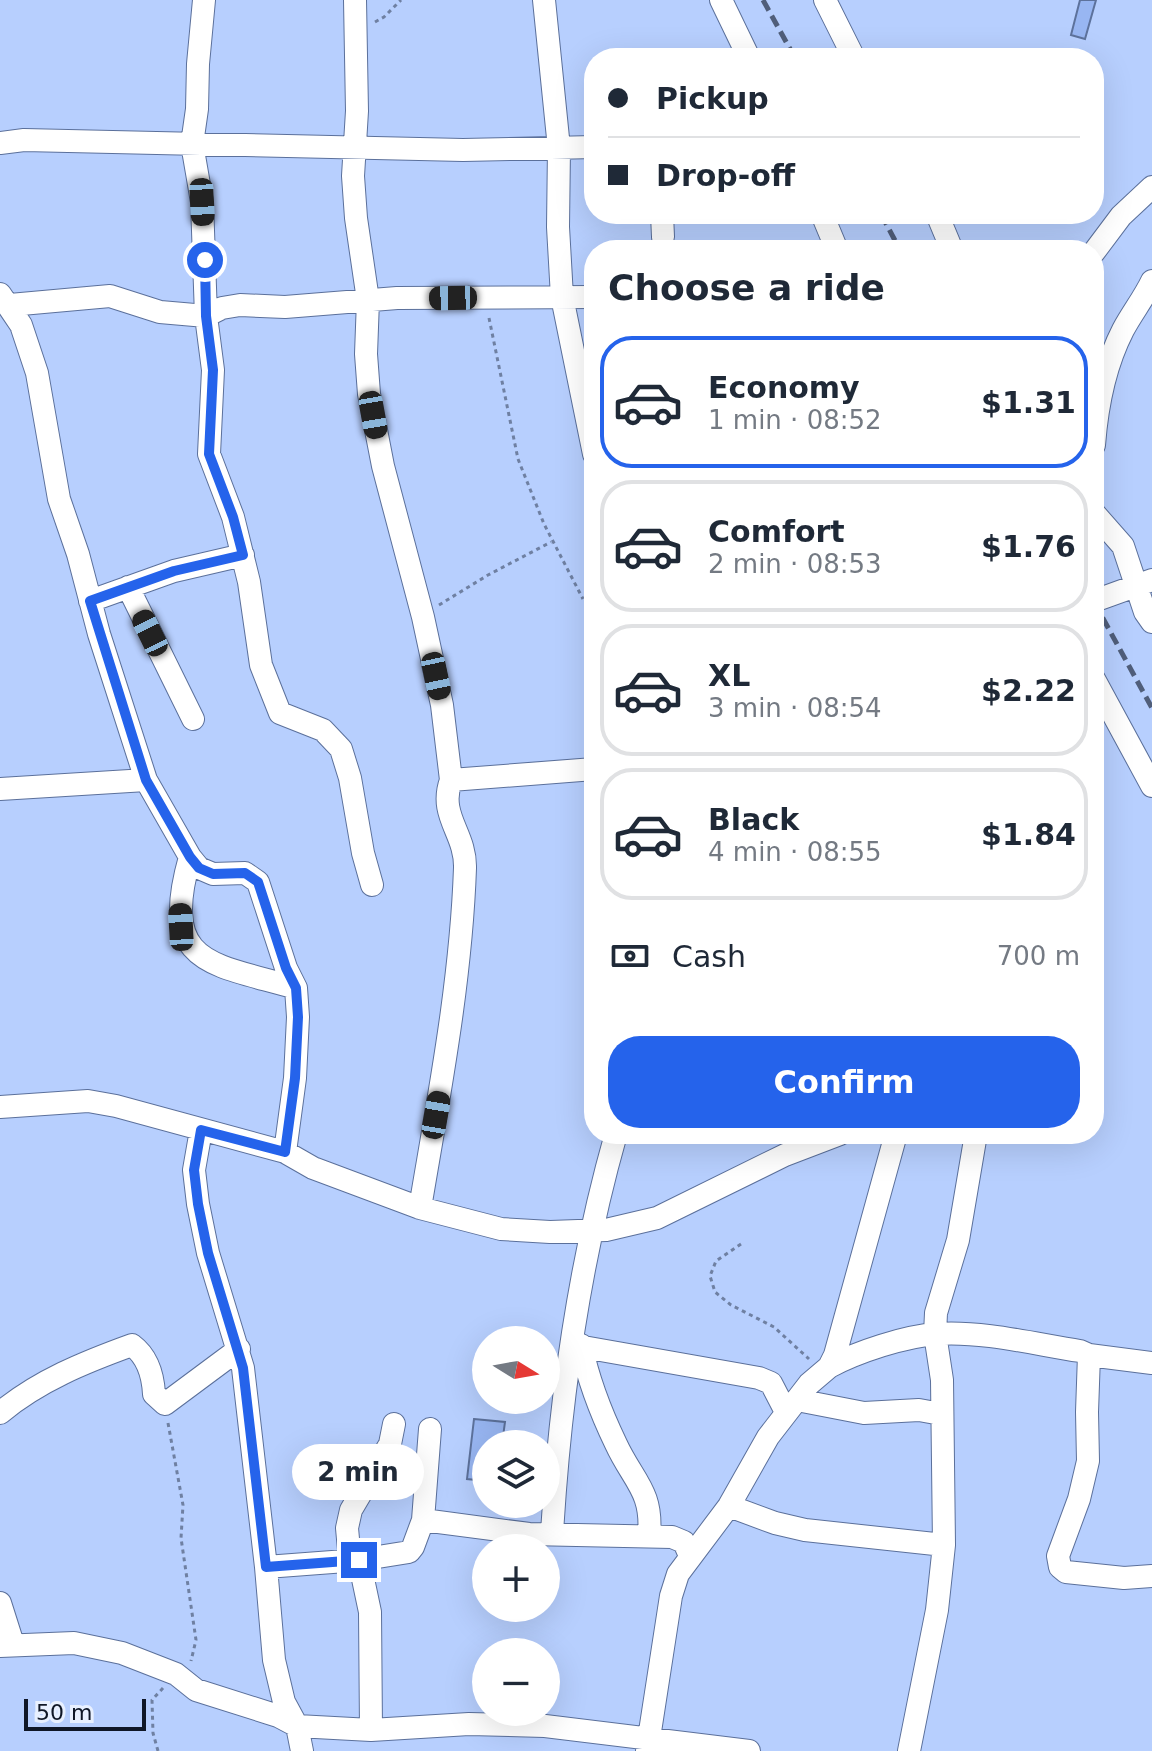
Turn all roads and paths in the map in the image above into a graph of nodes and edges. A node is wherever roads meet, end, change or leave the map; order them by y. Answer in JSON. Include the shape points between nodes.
{"nodes":[{"id":1,"x":204,"y":0,"type":"edge"},
{"id":2,"x":355,"y":0,"type":"edge"},
{"id":3,"x":401,"y":0,"type":"edge"},
{"id":4,"x":544,"y":0,"type":"edge"},
{"id":5,"x":721,"y":0,"type":"edge"},
{"id":6,"x":825,"y":0,"type":"edge"},
{"id":7,"x":355,"y":25,"type":"junction"},
{"id":8,"x":744,"y":48,"type":"edge"},
{"id":9,"x":849,"y":48,"type":"edge"},
{"id":10,"x":0,"y":143,"type":"edge"},
{"id":11,"x":192,"y":144,"type":"junction"},
{"id":12,"x":584,"y":147,"type":"edge"},
{"id":13,"x":357,"y":148,"type":"junction"},
{"id":14,"x":559,"y":148,"type":"junction"},
{"id":15,"x":1152,"y":187,"type":"edge"},
{"id":16,"x":1103,"y":240,"type":"edge"},
{"id":17,"x":1152,"y":281,"type":"edge"},
{"id":18,"x":562,"y":297,"type":"junction"},
{"id":19,"x":584,"y":297,"type":"edge"},
{"id":20,"x":5,"y":299,"type":"edge"},
{"id":21,"x":485,"y":299,"type":"junction"},
{"id":22,"x":368,"y":300,"type":"junction"},
{"id":23,"x":206,"y":316,"type":"junction"},
{"id":24,"x":1104,"y":382,"type":"edge"},
{"id":25,"x":584,"y":405,"type":"edge"},
{"id":26,"x":1104,"y":524,"type":"edge"},
{"id":27,"x":552,"y":541,"type":"junction"},
{"id":28,"x":243,"y":555,"type":"junction"},
{"id":29,"x":1144,"y":582,"type":"edge"},
{"id":30,"x":128,"y":587,"type":"junction"},
{"id":31,"x":1104,"y":597,"type":"edge"},
{"id":32,"x":583,"y":599,"type":"dead end"},
{"id":33,"x":90,"y":601,"type":"junction"},
{"id":34,"x":423,"y":617,"type":"junction"},
{"id":35,"x":1152,"y":622,"type":"edge"},
{"id":36,"x":1104,"y":697,"type":"edge"},
{"id":37,"x":193,"y":719,"type":"dead end"},
{"id":38,"x":584,"y":770,"type":"edge"},
{"id":39,"x":146,"y":780,"type":"junction"},
{"id":40,"x":451,"y":780,"type":"junction"},
{"id":41,"x":1152,"y":786,"type":"edge"},
{"id":42,"x":0,"y":789,"type":"edge"},
{"id":43,"x":190,"y":857,"type":"junction"},
{"id":44,"x":372,"y":885,"type":"dead end"},
{"id":45,"x":296,"y":988,"type":"junction"},
{"id":46,"x":0,"y":1107,"type":"edge"},
{"id":47,"x":201,"y":1130,"type":"junction"},
{"id":48,"x":613,"y":1144,"type":"edge"},
{"id":49,"x":814,"y":1144,"type":"edge"},
{"id":50,"x":893,"y":1144,"type":"edge"},
{"id":51,"x":974,"y":1144,"type":"edge"},
{"id":52,"x":285,"y":1152,"type":"junction"},
{"id":53,"x":420,"y":1208,"type":"junction"},
{"id":54,"x":591,"y":1230,"type":"junction"},
{"id":55,"x":741,"y":1244,"type":"dead end"},
{"id":56,"x":935,"y":1334,"type":"junction"},
{"id":57,"x":577,"y":1345,"type":"junction"},
{"id":58,"x":239,"y":1349,"type":"junction"},
{"id":59,"x":1089,"y":1355,"type":"junction"},
{"id":60,"x":1152,"y":1363,"type":"edge"},
{"id":61,"x":826,"y":1370,"type":"junction"},
{"id":62,"x":165,"y":1404,"type":"junction"},
{"id":63,"x":792,"y":1406,"type":"junction"},
{"id":64,"x":0,"y":1413,"type":"edge"},
{"id":65,"x":941,"y":1414,"type":"junction"},
{"id":66,"x":394,"y":1424,"type":"dead end"},
{"id":67,"x":430,"y":1429,"type":"dead end"},
{"id":68,"x":729,"y":1506,"type":"junction"},
{"id":69,"x":423,"y":1520,"type":"junction"},
{"id":70,"x":552,"y":1533,"type":"junction"},
{"id":71,"x":649,"y":1535,"type":"junction"},
{"id":72,"x":944,"y":1545,"type":"junction"},
{"id":73,"x":690,"y":1556,"type":"junction"},
{"id":74,"x":359,"y":1560,"type":"junction"},
{"id":75,"x":266,"y":1567,"type":"junction"},
{"id":76,"x":1152,"y":1576,"type":"edge"},
{"id":77,"x":0,"y":1603,"type":"edge"},
{"id":78,"x":6,"y":1645,"type":"edge"},
{"id":79,"x":179,"y":1676,"type":"junction"},
{"id":80,"x":297,"y":1726,"type":"junction"},
{"id":81,"x":371,"y":1730,"type":"junction"},
{"id":82,"x":649,"y":1746,"type":"edge"},
{"id":83,"x":158,"y":1751,"type":"edge"},
{"id":84,"x":302,"y":1751,"type":"edge"},
{"id":85,"x":749,"y":1751,"type":"edge"},
{"id":86,"x":909,"y":1751,"type":"edge"}],
"edges":[{"from":1,"to":11,"type":"street"},
{"from":2,"to":7,"type":"street"},
{"from":3,"to":7,"type":"path","via":[[380,20]]},
{"from":4,"to":14,"type":"street"},
{"from":5,"to":8,"type":"street"},
{"from":6,"to":9,"type":"street"},
{"from":7,"to":13,"type":"street"},
{"from":10,"to":11,"type":"street"},
{"from":11,"to":13,"type":"street"},
{"from":11,"to":23,"type":"street","via":[[202,202]]},
{"from":12,"to":14,"type":"street"},
{"from":13,"to":14,"type":"street"},
{"from":13,"to":22,"type":"street","via":[[356,218]]},
{"from":14,"to":18,"type":"street"},
{"from":15,"to":16,"type":"street"},
{"from":17,"to":24,"type":"street","via":[[1123,331]]},
{"from":18,"to":19,"type":"street"},
{"from":18,"to":21,"type":"street"},
{"from":18,"to":25,"type":"street"},
{"from":20,"to":23,"type":"street","via":[[110,296],[160,312]]},
{"from":20,"to":33,"type":"street","via":[[21,325],[37,373],[59,499]]},
{"from":21,"to":22,"type":"street"},
{"from":21,"to":27,"type":"path","via":[[516,450]]},
{"from":22,"to":23,"type":"street","via":[[240,305]]},
{"from":22,"to":34,"type":"street","via":[[369,394]]},
{"from":23,"to":28,"type":"street","via":[[213,370],[209,454]]},
{"from":26,"to":29,"type":"street"},
{"from":27,"to":32,"type":"path"},
{"from":27,"to":34,"type":"path"},
{"from":28,"to":30,"type":"street"},
{"from":28,"to":44,"type":"street","via":[[261,665],[270,689],[280,713],[323,730],[341,749]]},
{"from":29,"to":31,"type":"street"},
{"from":29,"to":35,"type":"street","via":[[1145,612]]},
{"from":30,"to":33,"type":"street"},
{"from":30,"to":37,"type":"street"},
{"from":33,"to":39,"type":"street"},
{"from":34,"to":40,"type":"street"},
{"from":36,"to":41,"type":"street"},
{"from":38,"to":40,"type":"street"},
{"from":39,"to":42,"type":"street"},
{"from":39,"to":43,"type":"street"},
{"from":40,"to":53,"type":"street","via":[[447,810],[464,852],[462,922]]},
{"from":43,"to":45,"type":"street","via":[[204,872],[245,873],[258,882]]},
{"from":43,"to":45,"type":"street","via":[[180,910],[181,927],[192,947],[218,967]]},
{"from":45,"to":52,"type":"street","via":[[295,1078]]},
{"from":46,"to":47,"type":"street","via":[[88,1101]]},
{"from":47,"to":52,"type":"street"},
{"from":47,"to":58,"type":"street","via":[[194,1170],[198,1204]]},
{"from":48,"to":54,"type":"street"},
{"from":49,"to":54,"type":"street","via":[[657,1218]]},
{"from":50,"to":61,"type":"street","via":[[848,1313]]},
{"from":51,"to":56,"type":"street"},
{"from":52,"to":53,"type":"street","via":[[325,1173]]},
{"from":53,"to":54,"type":"street","via":[[501,1229]]},
{"from":54,"to":57,"type":"street"},
{"from":55,"to":61,"type":"path","via":[[716,1261],[710,1276],[715,1292],[774,1327]]},
{"from":56,"to":59,"type":"street"},
{"from":56,"to":61,"type":"street","via":[[856,1353]]},
{"from":56,"to":65,"type":"street"},
{"from":57,"to":63,"type":"street","via":[[766,1380]]},
{"from":57,"to":70,"type":"street","via":[[561,1417]]},
{"from":57,"to":71,"type":"street","via":[[615,1443],[647,1498]]},
{"from":58,"to":62,"type":"street"},
{"from":58,"to":75,"type":"street"},
{"from":59,"to":60,"type":"street"},
{"from":59,"to":76,"type":"street","via":[[1088,1461],[1058,1556],[1060,1567],[1124,1578]]},
{"from":61,"to":63,"type":"street"},
{"from":62,"to":64,"type":"street","via":[[154,1394],[153,1375],[132,1345],[23,1393]]},
{"from":62,"to":79,"type":"path","via":[[183,1505],[181,1538],[196,1640]]},
{"from":63,"to":65,"type":"street"},
{"from":63,"to":68,"type":"street"},
{"from":65,"to":72,"type":"street"},
{"from":66,"to":74,"type":"street","via":[[390,1444],[351,1510],[349,1550]]},
{"from":67,"to":69,"type":"street"},
{"from":68,"to":72,"type":"street","via":[[805,1530]]},
{"from":68,"to":73,"type":"street"},
{"from":69,"to":70,"type":"street"},
{"from":69,"to":74,"type":"street","via":[[409,1552]]},
{"from":70,"to":71,"type":"street"},
{"from":71,"to":73,"type":"street","via":[[684,1542]]},
{"from":72,"to":86,"type":"street"},
{"from":73,"to":82,"type":"street","via":[[671,1596]]},
{"from":74,"to":75,"type":"street"},
{"from":74,"to":81,"type":"street","via":[[370,1612]]},
{"from":75,"to":80,"type":"street","via":[[274,1660],[284,1702]]},
{"from":77,"to":78,"type":"street"},
{"from":78,"to":79,"type":"street","via":[[74,1643],[122,1653]]},
{"from":79,"to":80,"type":"street","via":[[196,1690]]},
{"from":79,"to":83,"type":"path","via":[[152,1700]]},
{"from":80,"to":81,"type":"street"},
{"from":80,"to":84,"type":"street"},
{"from":81,"to":82,"type":"street","via":[[469,1724],[568,1728]]},
{"from":82,"to":85,"type":"street"}]}
